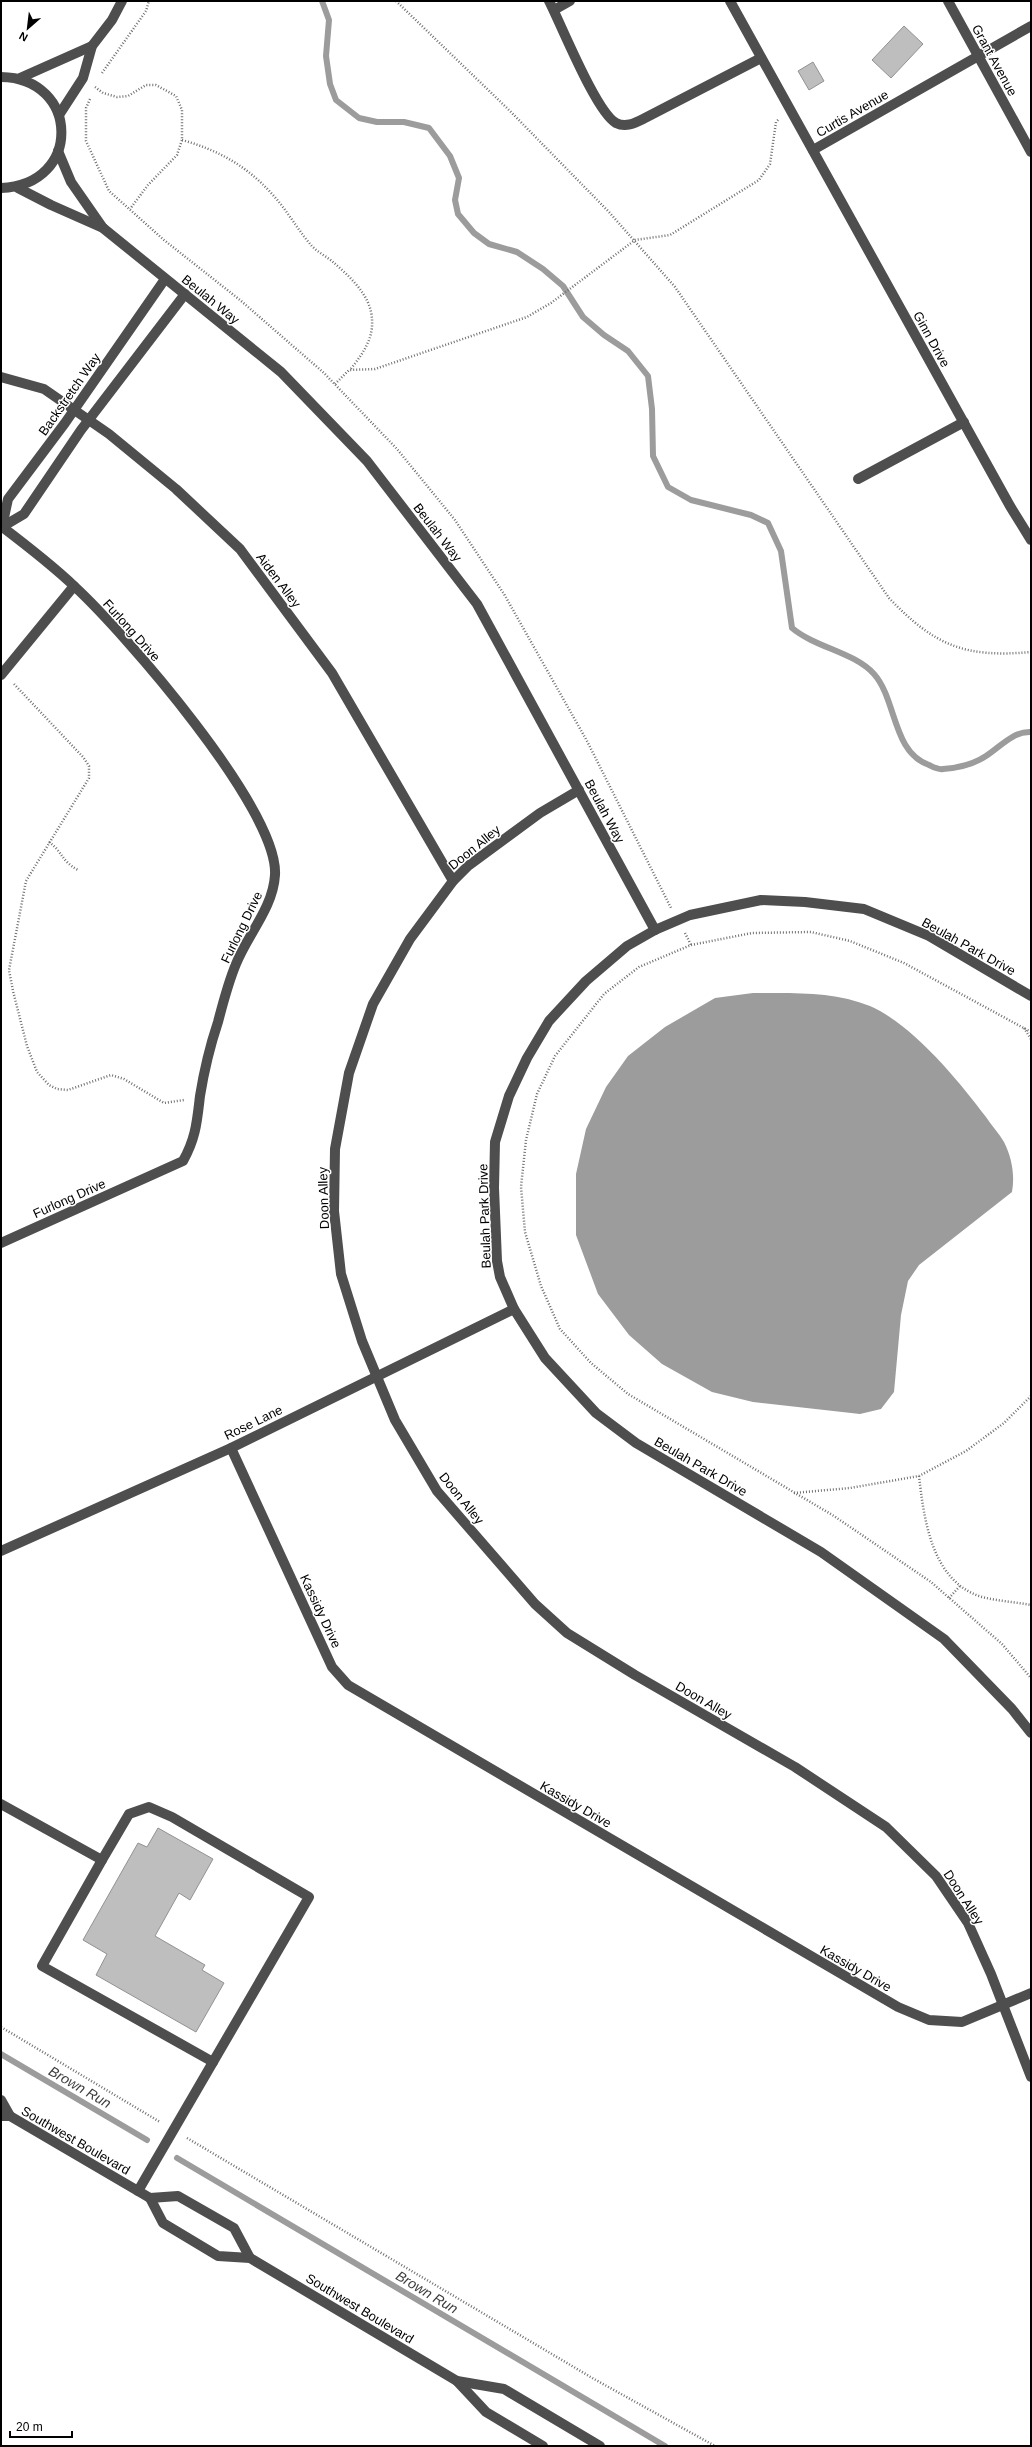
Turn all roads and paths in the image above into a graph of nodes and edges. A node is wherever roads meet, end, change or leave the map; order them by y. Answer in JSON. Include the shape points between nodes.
{"nodes":[{"id":1,"x":122,"y":1,"type":"edge"},
{"id":2,"x":396,"y":1,"type":"edge"},
{"id":3,"x":549,"y":1,"type":"edge"},
{"id":4,"x":570,"y":1,"type":"edge"},
{"id":5,"x":730,"y":1,"type":"edge"},
{"id":6,"x":948,"y":1,"type":"edge"},
{"id":7,"x":554,"y":10,"type":"junction"},
{"id":8,"x":1031,"y":26,"type":"edge"},
{"id":9,"x":92,"y":46,"type":"junction"},
{"id":10,"x":978,"y":56,"type":"junction"},
{"id":11,"x":762,"y":58,"type":"junction"},
{"id":12,"x":1,"y":77,"type":"edge"},
{"id":13,"x":20,"y":78,"type":"junction"},
{"id":14,"x":95,"y":87,"type":"dead end"},
{"id":15,"x":789,"y":109,"type":"junction"},
{"id":16,"x":59,"y":115,"type":"junction"},
{"id":17,"x":182,"y":140,"type":"junction"},
{"id":18,"x":813,"y":150,"type":"junction"},
{"id":19,"x":58,"y":151,"type":"junction"},
{"id":20,"x":1031,"y":152,"type":"edge"},
{"id":21,"x":1,"y":188,"type":"edge"},
{"id":22,"x":18,"y":188,"type":"junction"},
{"id":23,"x":130,"y":209,"type":"dead end"},
{"id":24,"x":103,"y":228,"type":"junction"},
{"id":25,"x":635,"y":240,"type":"junction"},
{"id":26,"x":165,"y":279,"type":"junction"},
{"id":27,"x":185,"y":294,"type":"junction"},
{"id":28,"x":349,"y":370,"type":"junction"},
{"id":29,"x":1,"y":378,"type":"edge"},
{"id":30,"x":335,"y":384,"type":"dead end"},
{"id":31,"x":74,"y":410,"type":"junction"},
{"id":32,"x":89,"y":420,"type":"junction"},
{"id":33,"x":964,"y":422,"type":"junction"},
{"id":34,"x":858,"y":479,"type":"dead end"},
{"id":35,"x":1,"y":526,"type":"edge"},
{"id":36,"x":1031,"y":540,"type":"edge"},
{"id":37,"x":74,"y":586,"type":"junction"},
{"id":38,"x":1031,"y":652,"type":"edge"},
{"id":39,"x":2,"y":674,"type":"edge"},
{"id":40,"x":579,"y":790,"type":"junction"},
{"id":41,"x":49,"y":842,"type":"junction"},
{"id":42,"x":78,"y":870,"type":"dead end"},
{"id":43,"x":453,"y":881,"type":"junction"},
{"id":44,"x":655,"y":930,"type":"junction"},
{"id":45,"x":1031,"y":996,"type":"edge"},
{"id":46,"x":1024,"y":1027,"type":"junction"},
{"id":47,"x":1031,"y":1032,"type":"edge"},
{"id":48,"x":1031,"y":1039,"type":"edge"},
{"id":49,"x":200,"y":1097,"type":"junction"},
{"id":50,"x":1,"y":1243,"type":"edge"},
{"id":51,"x":514,"y":1309,"type":"junction"},
{"id":52,"x":376,"y":1376,"type":"junction"},
{"id":53,"x":1031,"y":1396,"type":"edge"},
{"id":54,"x":231,"y":1448,"type":"junction"},
{"id":55,"x":920,"y":1476,"type":"junction"},
{"id":56,"x":794,"y":1493,"type":"junction"},
{"id":57,"x":1,"y":1551,"type":"edge"},
{"id":58,"x":960,"y":1586,"type":"junction"},
{"id":59,"x":949,"y":1598,"type":"junction"},
{"id":60,"x":1031,"y":1605,"type":"edge"},
{"id":61,"x":1031,"y":1678,"type":"edge"},
{"id":62,"x":1031,"y":1733,"type":"edge"},
{"id":63,"x":1,"y":1804,"type":"edge"},
{"id":64,"x":102,"y":1860,"type":"junction"},
{"id":65,"x":1031,"y":1993,"type":"edge"},
{"id":66,"x":1003,"y":2004,"type":"junction"},
{"id":67,"x":1,"y":2027,"type":"edge"},
{"id":68,"x":213,"y":2062,"type":"junction"},
{"id":69,"x":1031,"y":2077,"type":"edge"},
{"id":70,"x":1,"y":2100,"type":"edge"},
{"id":71,"x":6,"y":2116,"type":"edge"},
{"id":72,"x":173,"y":2130,"type":"junction"},
{"id":73,"x":138,"y":2191,"type":"junction"},
{"id":74,"x":150,"y":2198,"type":"junction"},
{"id":75,"x":250,"y":2258,"type":"junction"},
{"id":76,"x":456,"y":2381,"type":"junction"},
{"id":77,"x":543,"y":2446,"type":"edge"},
{"id":78,"x":600,"y":2446,"type":"edge"},
{"id":79,"x":715,"y":2446,"type":"edge"}],
"edges":[{"from":1,"to":9,"type":"street","via":[[112,20]]},
{"from":2,"to":25,"type":"path","via":[[510,111]]},
{"from":3,"to":7,"type":"street"},
{"from":4,"to":7,"type":"street"},
{"from":5,"to":11,"type":"street","name":"Curtis Avenue"},
{"from":6,"to":10,"type":"street","name":"Grant Avenue"},
{"from":7,"to":11,"type":"street","via":[[563,34],[603,110],[616,122],[629,126]]},
{"from":8,"to":10,"type":"street","name":"Curtis Avenue"},
{"from":9,"to":13,"type":"street"},
{"from":9,"to":16,"type":"street","via":[[83,78]]},
{"from":10,"to":18,"type":"street","name":"Curtis Avenue"},
{"from":10,"to":20,"type":"street","name":"Grant Avenue"},
{"from":11,"to":15,"type":"street","name":"Curtis Avenue"},
{"from":12,"to":13,"type":"street"},
{"from":13,"to":16,"type":"street","via":[[42,90]]},
{"from":14,"to":17,"type":"path","via":[[103,93],[117,97],[128,96],[146,84],[168,90],[176,96],[182,110]]},
{"from":15,"to":18,"type":"street","name":"Curtis Avenue"},
{"from":15,"to":25,"type":"path","via":[[776,122],[770,164],[760,180],[670,235]]},
{"from":16,"to":19,"type":"street","via":[[62,133]]},
{"from":17,"to":23,"type":"path","via":[[177,156],[148,185]]},
{"from":17,"to":28,"type":"path","via":[[209,147],[250,174],[272,194],[312,246],[358,286],[371,312],[372,333],[364,352]]},
{"from":18,"to":33,"type":"street","name":"Ginn Drive"},
{"from":19,"to":22,"type":"street","via":[[45,172]]},
{"from":19,"to":24,"type":"street","name":"Beulah Way","via":[[71,182]]},
{"from":21,"to":22,"type":"street"},
{"from":22,"to":24,"type":"street","name":"Beulah Way"},
{"from":24,"to":26,"type":"street","name":"Beulah Way"},
{"from":25,"to":28,"type":"path","via":[[551,303],[528,317],[383,367]]},
{"from":25,"to":38,"type":"path","via":[[675,287],[894,603],[908,618],[936,638],[958,648],[986,654]]},
{"from":26,"to":27,"type":"street","name":"Beulah Way"},
{"from":26,"to":31,"type":"street","name":"Backstretch Way"},
{"from":27,"to":32,"type":"street"},
{"from":27,"to":40,"type":"street","name":"Beulah Way","via":[[281,372],[367,461],[478,604]]},
{"from":28,"to":30,"type":"path"},
{"from":29,"to":31,"type":"street","name":"Aiden Alley","via":[[44,389]]},
{"from":31,"to":32,"type":"street","name":"Aiden Alley"},
{"from":31,"to":35,"type":"street","name":"Backstretch Way","via":[[8,499]]},
{"from":32,"to":35,"type":"street","via":[[24,514]]},
{"from":32,"to":43,"type":"street","name":"Aiden Alley","via":[[176,489],[240,550],[332,672]]},
{"from":33,"to":34,"type":"street"},
{"from":33,"to":36,"type":"street","name":"Ginn Drive"},
{"from":35,"to":37,"type":"street","name":"Furlong Drive"},
{"from":37,"to":39,"type":"street"},
{"from":37,"to":49,"type":"street","name":"Furlong Drive","via":[[124,637],[197,727],[253,808],[270,848],[275,872],[273,894],[236,964],[209,1050]]},
{"from":39,"to":41,"type":"path","via":[[89,766],[89,778]]},
{"from":40,"to":43,"type":"street","name":"Doon Alley","via":[[540,813],[468,866]]},
{"from":40,"to":44,"type":"street","name":"Beulah Way"},
{"from":41,"to":42,"type":"path","via":[[57,848],[66,864]]},
{"from":41,"to":49,"type":"path","via":[[26,880],[9,970],[27,1046],[37,1072],[49,1085],[57,1089],[68,1090],[111,1075],[124,1079],[164,1103]]},
{"from":43,"to":52,"type":"street","name":"Doon Alley","via":[[410,939],[373,1004],[349,1073],[335,1150],[334,1211],[341,1274]]},
{"from":44,"to":45,"type":"street","name":"Beulah Park Drive","via":[[690,915],[761,900],[864,909],[929,936]]},
{"from":44,"to":51,"type":"street","name":"Beulah Park Drive","via":[[627,946],[586,981],[549,1021],[509,1096],[495,1142],[494,1188],[497,1261],[500,1277]]},
{"from":46,"to":47,"type":"path"},
{"from":46,"to":48,"type":"path"},
{"from":46,"to":56,"type":"path","via":[[904,963],[850,941],[811,932],[752,933],[691,945],[638,967],[604,994],[555,1056],[537,1094],[526,1140],[521,1187],[525,1232],[541,1286],[560,1329],[591,1363],[628,1394]]},
{"from":49,"to":50,"type":"street","name":"Furlong Drive","via":[[198,1125],[183,1161]]},
{"from":51,"to":52,"type":"street","name":"Rose Lane"},
{"from":51,"to":62,"type":"street","name":"Beulah Park Drive","via":[[545,1358],[596,1413],[636,1443],[821,1552],[944,1639],[1012,1709]]},
{"from":52,"to":54,"type":"street","name":"Rose Lane"},
{"from":52,"to":66,"type":"street","name":"Doon Alley","via":[[395,1420],[437,1491],[535,1604],[567,1633],[795,1767],[886,1827],[936,1876],[968,1923]]},
{"from":53,"to":55,"type":"path","via":[[1004,1423],[966,1451]]},
{"from":54,"to":57,"type":"street","name":"Rose Lane"},
{"from":54,"to":66,"type":"street","name":"Kassidy Drive","via":[[332,1667],[348,1685],[898,2007],[929,2020],[962,2022]]},
{"from":55,"to":56,"type":"path","via":[[863,1486]]},
{"from":55,"to":58,"type":"path","via":[[924,1520],[942,1566]]},
{"from":56,"to":59,"type":"path","via":[[840,1520],[931,1582]]},
{"from":58,"to":59,"type":"path"},
{"from":58,"to":60,"type":"path","via":[[982,1597]]},
{"from":59,"to":61,"type":"path","via":[[1002,1644]]},
{"from":63,"to":64,"type":"street"},
{"from":64,"to":68,"type":"street","via":[[42,1966]]},
{"from":64,"to":68,"type":"street","via":[[129,1814],[149,1807],[309,1897]]},
{"from":65,"to":66,"type":"street","name":"Kassidy Drive"},
{"from":66,"to":69,"type":"street","name":"Doon Alley"},
{"from":67,"to":72,"type":"path"},
{"from":68,"to":72,"type":"street"},
{"from":70,"to":71,"type":"street","name":"Southwest Boulevard"},
{"from":71,"to":73,"type":"street","name":"Southwest Boulevard"},
{"from":72,"to":73,"type":"street"},
{"from":72,"to":79,"type":"path","via":[[588,2375]]},
{"from":73,"to":74,"type":"street","name":"Southwest Boulevard"},
{"from":74,"to":75,"type":"street","name":"Southwest Boulevard","via":[[163,2223],[218,2256]]},
{"from":74,"to":75,"type":"street","via":[[178,2196],[234,2228]]},
{"from":75,"to":76,"type":"street","name":"Southwest Boulevard"},
{"from":76,"to":77,"type":"street","name":"Southwest Boulevard","via":[[486,2412]]},
{"from":76,"to":78,"type":"street","name":"Southwest Boulevard","via":[[504,2389]]}]}
